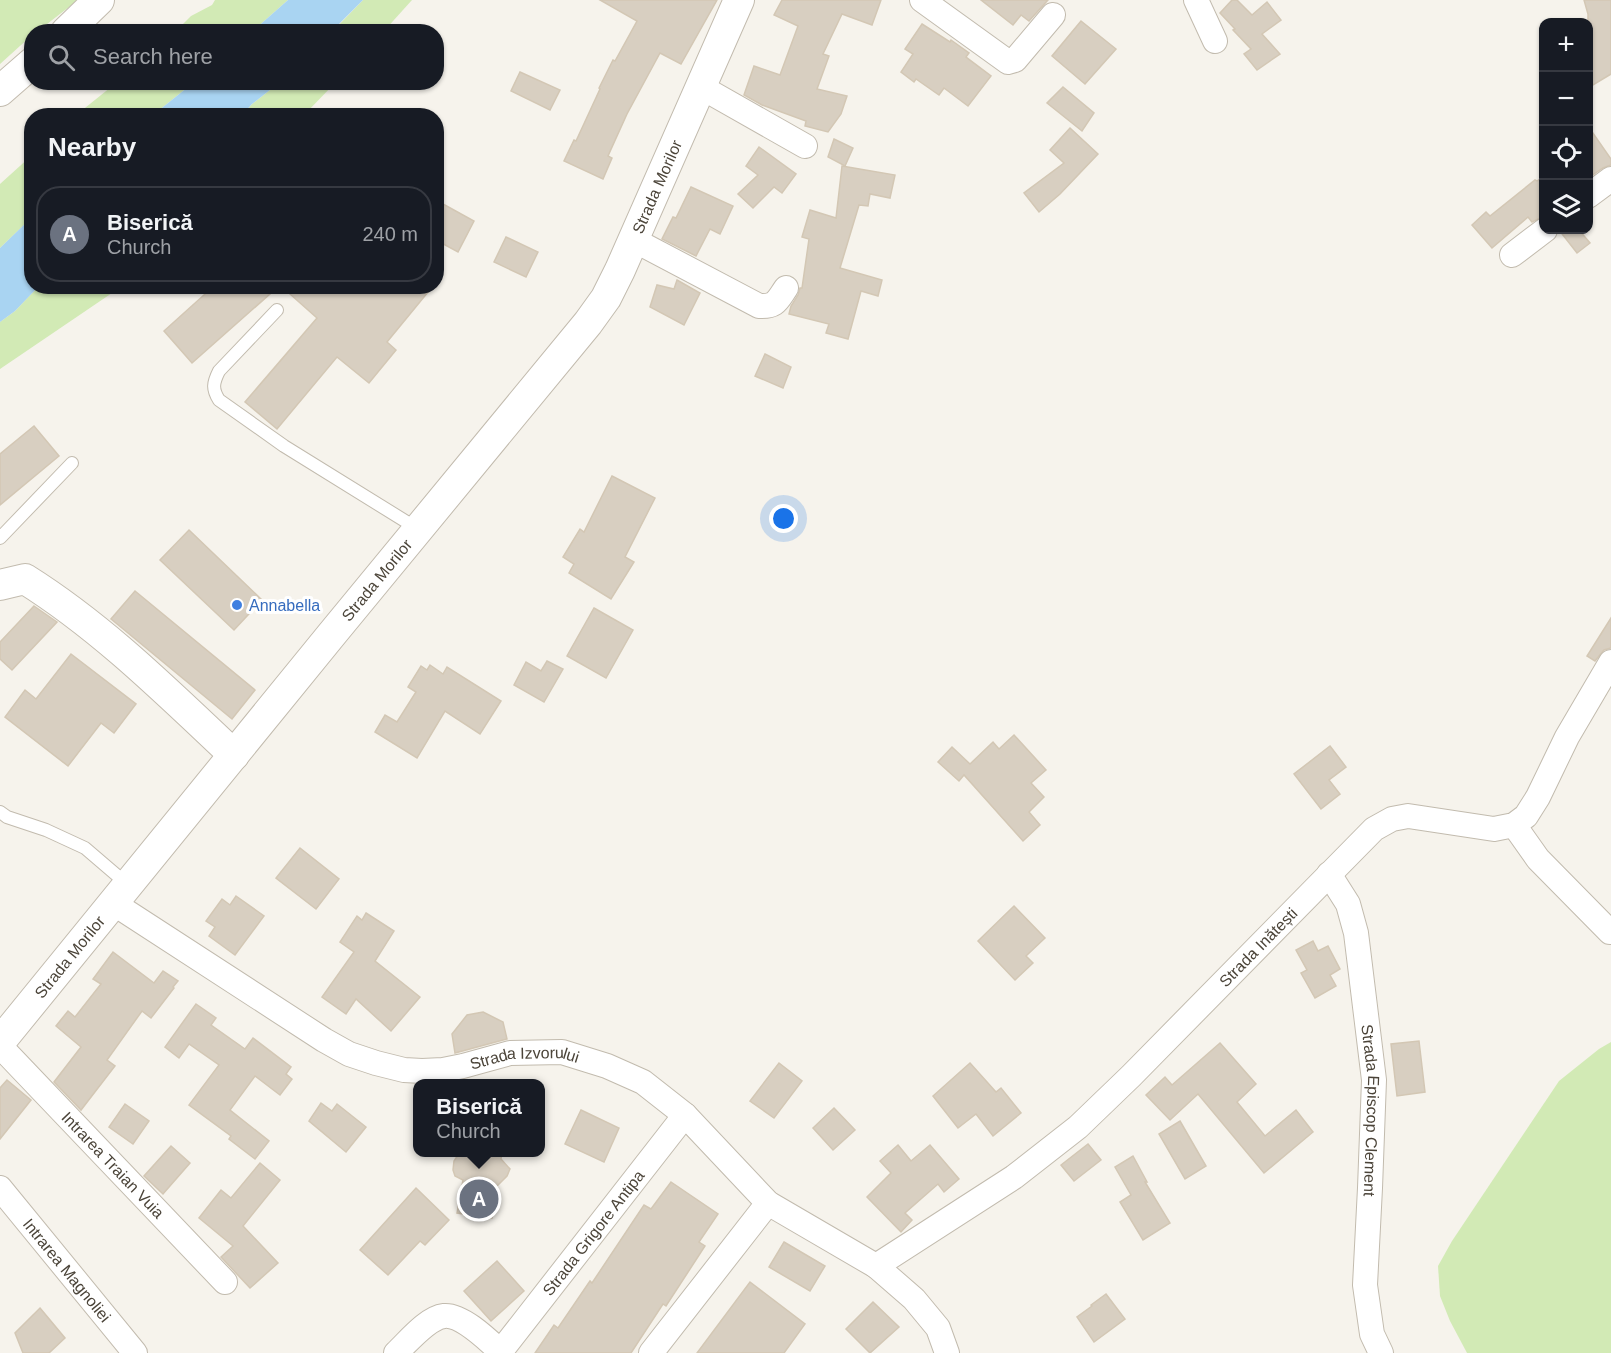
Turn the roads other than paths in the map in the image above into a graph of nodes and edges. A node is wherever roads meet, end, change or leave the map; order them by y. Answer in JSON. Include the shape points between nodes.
{"nodes":[{"id":1,"x":99,"y":0,"type":"edge"},
{"id":2,"x":739,"y":0,"type":"edge"},
{"id":3,"x":922,"y":0,"type":"edge"},
{"id":4,"x":1196,"y":0,"type":"edge"},
{"id":5,"x":1053,"y":15,"type":"dead end"},
{"id":6,"x":74,"y":24,"type":"edge"},
{"id":7,"x":1215,"y":41,"type":"dead end"},
{"id":8,"x":24,"y":70,"type":"edge"},
{"id":9,"x":701,"y":87,"type":"junction"},
{"id":10,"x":0,"y":91,"type":"edge"},
{"id":11,"x":805,"y":146,"type":"dead end"},
{"id":12,"x":1611,"y":179,"type":"edge"},
{"id":13,"x":1593,"y":192,"type":"edge"},
{"id":14,"x":1540,"y":234,"type":"edge"},
{"id":15,"x":634,"y":240,"type":"junction"},
{"id":16,"x":1512,"y":255,"type":"dead end"},
{"id":17,"x":786,"y":288,"type":"dead end"},
{"id":18,"x":277,"y":310,"type":"dead end"},
{"id":19,"x":72,"y":463,"type":"dead end"},
{"id":20,"x":418,"y":529,"type":"junction"},
{"id":21,"x":0,"y":538,"type":"edge"},
{"id":22,"x":0,"y":585,"type":"edge"},
{"id":23,"x":1611,"y":662,"type":"edge"},
{"id":24,"x":1604,"y":686,"type":"edge"},
{"id":25,"x":234,"y":755,"type":"junction"},
{"id":26,"x":0,"y":812,"type":"edge"},
{"id":27,"x":1514,"y":825,"type":"junction"},
{"id":28,"x":1329,"y":874,"type":"junction"},
{"id":29,"x":121,"y":894,"type":"junction"},
{"id":30,"x":1610,"y":932,"type":"edge"},
{"id":31,"x":0,"y":1045,"type":"edge"},
{"id":32,"x":685,"y":1115,"type":"junction"},
{"id":33,"x":0,"y":1188,"type":"edge"},
{"id":34,"x":768,"y":1203,"type":"junction"},
{"id":35,"x":876,"y":1266,"type":"junction"},
{"id":36,"x":225,"y":1282,"type":"dead end"},
{"id":37,"x":502,"y":1352,"type":"edge"},
{"id":38,"x":135,"y":1353,"type":"edge"},
{"id":39,"x":396,"y":1353,"type":"edge"},
{"id":40,"x":651,"y":1353,"type":"edge"},
{"id":41,"x":946,"y":1353,"type":"edge"},
{"id":42,"x":1381,"y":1353,"type":"edge"}],
"edges":[{"from":1,"to":6,"type":"street"},
{"from":2,"to":9,"type":"street","name":"Strada Morilor"},
{"from":3,"to":5,"type":"street","via":[[1008,62],[1015,60]]},
{"from":4,"to":7,"type":"street"},
{"from":8,"to":10,"type":"street"},
{"from":9,"to":11,"type":"street"},
{"from":9,"to":15,"type":"street","name":"Strada Morilor"},
{"from":12,"to":13,"type":"street"},
{"from":14,"to":16,"type":"street"},
{"from":15,"to":17,"type":"street","via":[[759,306],[776,303]]},
{"from":15,"to":20,"type":"street","name":"Strada Morilor","via":[[594,315]]},
{"from":18,"to":20,"type":"lane","via":[[219,371],[213,390],[219,400],[284,446]]},
{"from":19,"to":21,"type":"lane"},
{"from":20,"to":25,"type":"street","name":"Strada Morilor"},
{"from":22,"to":25,"type":"street","via":[[25,579],[52,596],[118,648]]},
{"from":23,"to":24,"type":"street"},
{"from":24,"to":27,"type":"street","via":[[1566,737],[1526,816]]},
{"from":25,"to":29,"type":"street","name":"Strada Morilor"},
{"from":26,"to":29,"type":"lane","via":[[85,848]]},
{"from":27,"to":28,"type":"street","name":"Strada Inătești","via":[[1494,830],[1408,816],[1392,819],[1374,829]]},
{"from":27,"to":30,"type":"street","via":[[1538,859]]},
{"from":28,"to":35,"type":"street","name":"Strada Inătești","via":[[1078,1127],[1014,1177]]},
{"from":28,"to":42,"type":"street","name":"Strada Episcop Clement","via":[[1348,904],[1356,933],[1374,1080],[1365,1285],[1372,1334]]},
{"from":29,"to":31,"type":"street","name":"Strada Morilor"},
{"from":29,"to":32,"type":"street","name":"Strada Izvorului","via":[[349,1054],[404,1070],[422,1071],[463,1066],[510,1053],[562,1052],[643,1082]]},
{"from":31,"to":36,"type":"street","name":"Intrarea Traian Vuia"},
{"from":32,"to":34,"type":"street","name":"Strada Izvorului"},
{"from":32,"to":37,"type":"street","name":"Strada Grigore Antipa"},
{"from":33,"to":38,"type":"street","name":"Intrarea Magnoliei"},
{"from":34,"to":35,"type":"street","name":"Strada Izvorului"},
{"from":34,"to":40,"type":"street"},
{"from":35,"to":41,"type":"street","name":"Strada Izvorului","via":[[914,1299],[938,1328]]},
{"from":37,"to":39,"type":"street","via":[[468,1324],[445,1316],[427,1324]]}]}
